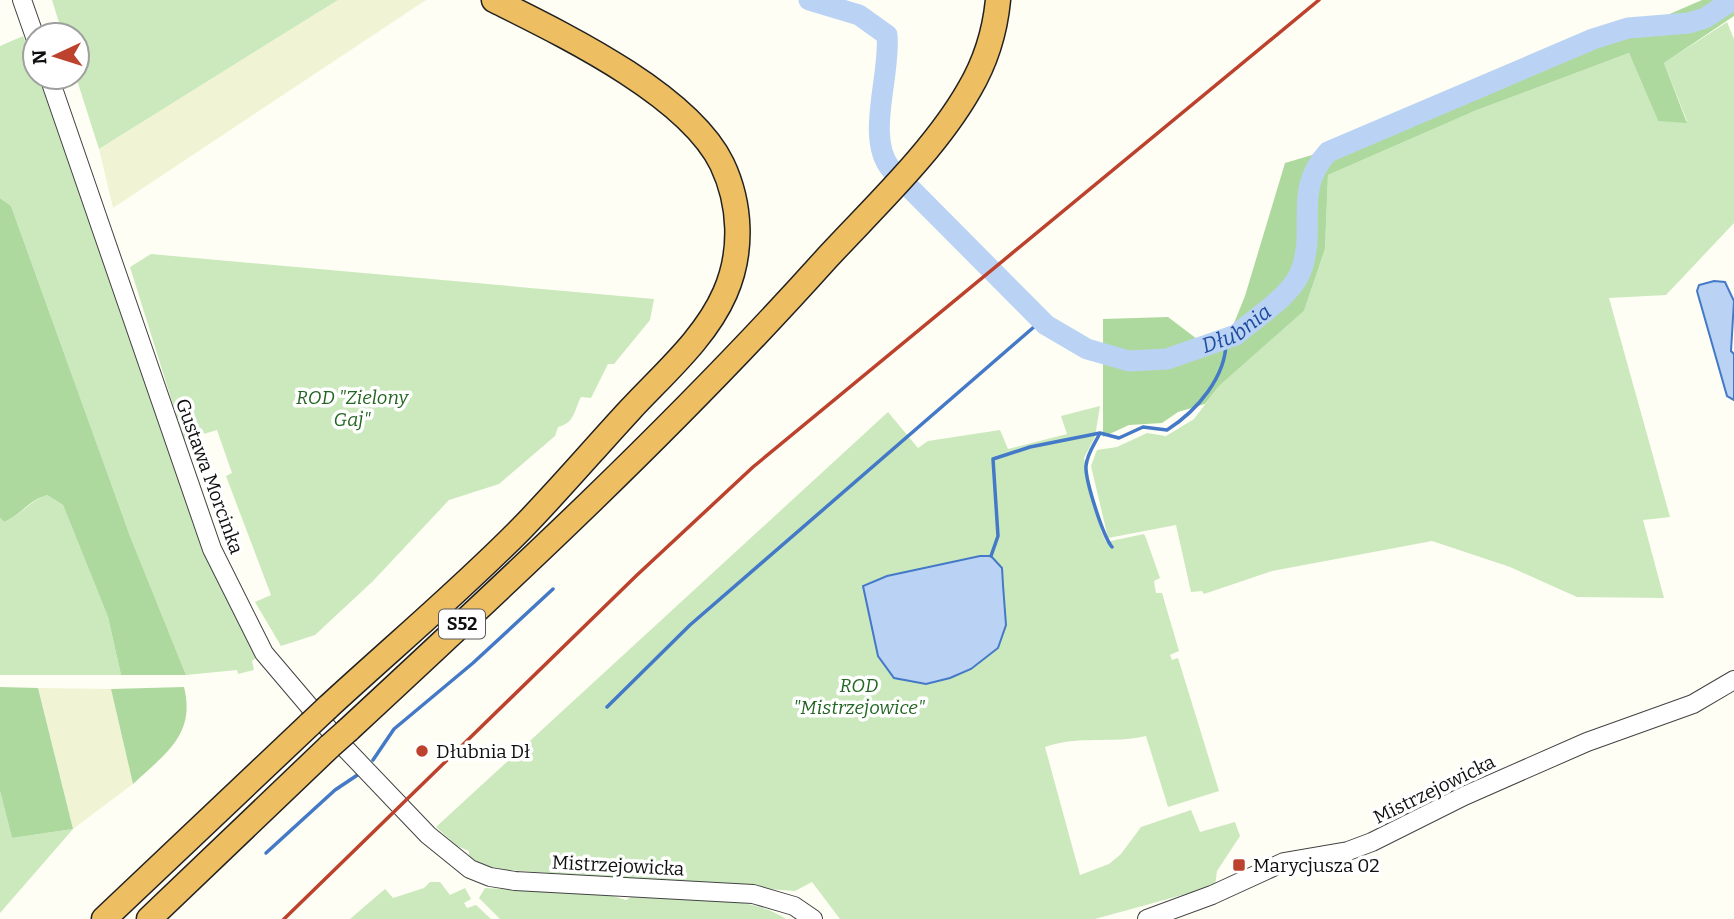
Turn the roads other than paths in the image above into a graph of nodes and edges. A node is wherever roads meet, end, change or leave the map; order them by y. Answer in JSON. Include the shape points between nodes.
{"nodes":[{"id":1,"x":22,"y":0,"type":"edge"},
{"id":2,"x":494,"y":0,"type":"edge"},
{"id":3,"x":998,"y":0,"type":"edge"},
{"id":4,"x":30,"y":21,"type":"edge"},
{"id":5,"x":54,"y":91,"type":"edge"},
{"id":6,"x":1734,"y":680,"type":"edge"},
{"id":7,"x":428,"y":835,"type":"joint"},
{"id":8,"x":104,"y":919,"type":"edge"},
{"id":9,"x":149,"y":919,"type":"edge"},
{"id":10,"x":813,"y":919,"type":"edge"},
{"id":11,"x":1147,"y":919,"type":"edge"}],
"edges":[{"from":1,"to":4,"type":"street"},
{"from":2,"to":8,"type":"highway","number":"S52","via":[[594,50],[696,128],[722,164],[736,210],[735,262],[719,305],[680,355],[521,530]]},
{"from":3,"to":9,"type":"highway","number":"S52","via":[[991,40],[945,125],[754,339],[577,518]]},
{"from":5,"to":7,"type":"street","name":"Gustawa Morcinka","via":[[226,579],[264,653],[343,746]]},
{"from":6,"to":11,"type":"street","name":"Mistrzejowicka","via":[[1693,704],[1587,742],[1372,842],[1284,862]]},
{"from":7,"to":10,"type":"street","name":"Mistrzejowicka","via":[[470,869],[497,879],[753,894],[788,904]]}]}
